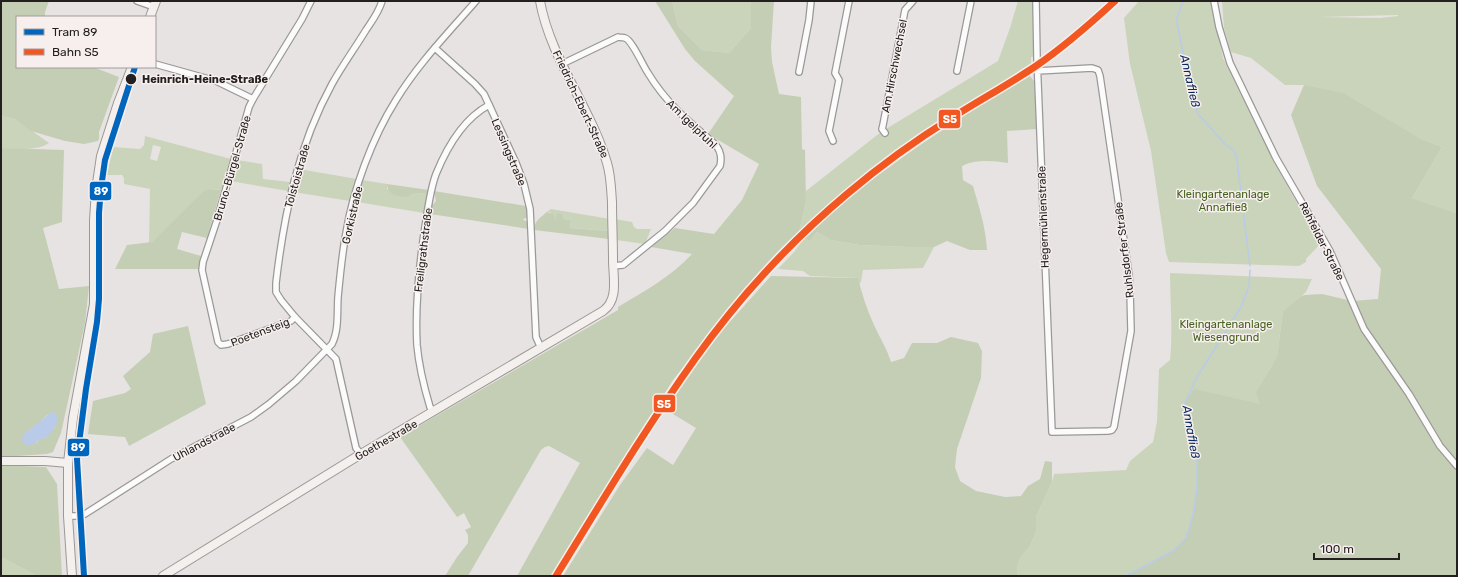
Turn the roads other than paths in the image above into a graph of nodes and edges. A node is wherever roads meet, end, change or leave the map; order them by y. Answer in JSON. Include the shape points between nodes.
{"nodes":[{"id":1,"x":137,"y":1,"type":"edge"},
{"id":2,"x":312,"y":1,"type":"edge"},
{"id":3,"x":382,"y":1,"type":"edge"},
{"id":4,"x":476,"y":1,"type":"edge"},
{"id":5,"x":540,"y":1,"type":"edge"},
{"id":6,"x":811,"y":1,"type":"edge"},
{"id":7,"x":849,"y":1,"type":"edge"},
{"id":8,"x":913,"y":1,"type":"edge"},
{"id":9,"x":971,"y":1,"type":"edge"},
{"id":10,"x":1036,"y":1,"type":"edge"},
{"id":11,"x":1214,"y":1,"type":"edge"},
{"id":12,"x":155,"y":4,"type":"edge"},
{"id":13,"x":150,"y":16,"type":"edge"},
{"id":14,"x":435,"y":48,"type":"junction"},
{"id":15,"x":156,"y":64,"type":"edge"},
{"id":16,"x":562,"y":64,"type":"junction"},
{"id":17,"x":132,"y":68,"type":"edge"},
{"id":18,"x":957,"y":71,"type":"dead end"},
{"id":19,"x":1037,"y":71,"type":"junction"},
{"id":20,"x":799,"y":72,"type":"dead end"},
{"id":21,"x":253,"y":99,"type":"junction"},
{"id":22,"x":489,"y":106,"type":"junction"},
{"id":23,"x":885,"y":133,"type":"dead end"},
{"id":24,"x":833,"y":141,"type":"dead end"},
{"id":25,"x":613,"y":266,"type":"junction"},
{"id":26,"x":610,"y":305,"type":"joint"},
{"id":27,"x":295,"y":317,"type":"junction"},
{"id":28,"x":224,"y":346,"type":"joint"},
{"id":29,"x":541,"y":348,"type":"junction"},
{"id":30,"x":328,"y":349,"type":"junction"},
{"id":31,"x":433,"y":412,"type":"junction"},
{"id":32,"x":1052,"y":432,"type":"joint"},
{"id":33,"x":360,"y":454,"type":"junction"},
{"id":34,"x":1,"y":461,"type":"edge"},
{"id":35,"x":68,"y":463,"type":"junction"},
{"id":36,"x":1457,"y":466,"type":"edge"},
{"id":37,"x":68,"y":516,"type":"junction"},
{"id":38,"x":72,"y":576,"type":"edge"},
{"id":39,"x":163,"y":576,"type":"edge"}],
"edges":[{"from":1,"to":12,"type":"street"},
{"from":2,"to":21,"type":"street","name":"Bruno-Bürgel-Straße"},
{"from":3,"to":27,"type":"street","name":"Tolstoistraße","via":[[331,85],[312,128],[294,180],[287,209],[276,292]]},
{"from":4,"to":14,"type":"street","name":"Gorkistraße"},
{"from":5,"to":16,"type":"street","name":"Friedrich-Ebert-Straße","via":[[544,24]]},
{"from":6,"to":20,"type":"street"},
{"from":7,"to":24,"type":"street","via":[[835,73],[839,80],[829,131]]},
{"from":8,"to":23,"type":"street","name":"Am Hirschwechsel","via":[[905,10],[882,130]]},
{"from":9,"to":18,"type":"street"},
{"from":10,"to":19,"type":"street","name":"Hegermühlenstraße"},
{"from":11,"to":36,"type":"street","name":"Rehfelder Straße","via":[[1218,27],[1230,62],[1276,158],[1330,251],[1364,329],[1409,394],[1440,446]]},
{"from":12,"to":13,"type":"street"},
{"from":14,"to":22,"type":"street","name":"Lessingstraße","via":[[475,84],[484,94]]},
{"from":14,"to":30,"type":"street","name":"Gorkistraße","via":[[383,122],[366,163],[346,233],[336,337]]},
{"from":15,"to":21,"type":"street","via":[[216,81]]},
{"from":16,"to":25,"type":"street","name":"Friedrich-Ebert-Straße","via":[[608,163],[611,181]]},
{"from":16,"to":25,"type":"street","name":"Am Igelpfuhl","via":[[618,38],[625,38],[667,101],[720,150],[720,166],[692,203],[658,237],[623,265]]},
{"from":17,"to":35,"type":"street","via":[[100,163],[95,212],[94,304],[73,418]]},
{"from":19,"to":32,"type":"street","name":"Hegermühlenstraße"},
{"from":19,"to":32,"type":"street","name":"Ruhlsdorfer Straße","via":[[1092,68],[1098,70],[1130,290],[1131,330],[1114,427],[1108,431]]},
{"from":21,"to":28,"type":"street","name":"Bruno-Bürgel-Straße","via":[[202,270],[218,342]]},
{"from":22,"to":29,"type":"street","name":"Lessingstraße","via":[[516,163],[529,202],[536,337]]},
{"from":22,"to":31,"type":"street","name":"Freiligrathstraße","via":[[464,126],[450,145],[436,175],[429,202],[420,258],[417,334],[421,373]]},
{"from":25,"to":26,"type":"street","name":"Friedrich-Ebert-Straße","via":[[613,295]]},
{"from":26,"to":29,"type":"street","name":"Goethestraße"},
{"from":27,"to":28,"type":"street","name":"Poetensteig","via":[[291,321]]},
{"from":27,"to":30,"type":"street","name":"Tolstoistraße"},
{"from":29,"to":31,"type":"street","name":"Goethestraße"},
{"from":30,"to":33,"type":"street","via":[[338,365],[356,448]]},
{"from":30,"to":37,"type":"street","name":"Uhlandstraße","via":[[296,381],[251,417],[171,459],[85,514]]},
{"from":31,"to":33,"type":"street","name":"Goethestraße"},
{"from":33,"to":39,"type":"street","name":"Goethestraße"},
{"from":34,"to":35,"type":"street"},
{"from":35,"to":37,"type":"street"},
{"from":37,"to":38,"type":"street"}]}
